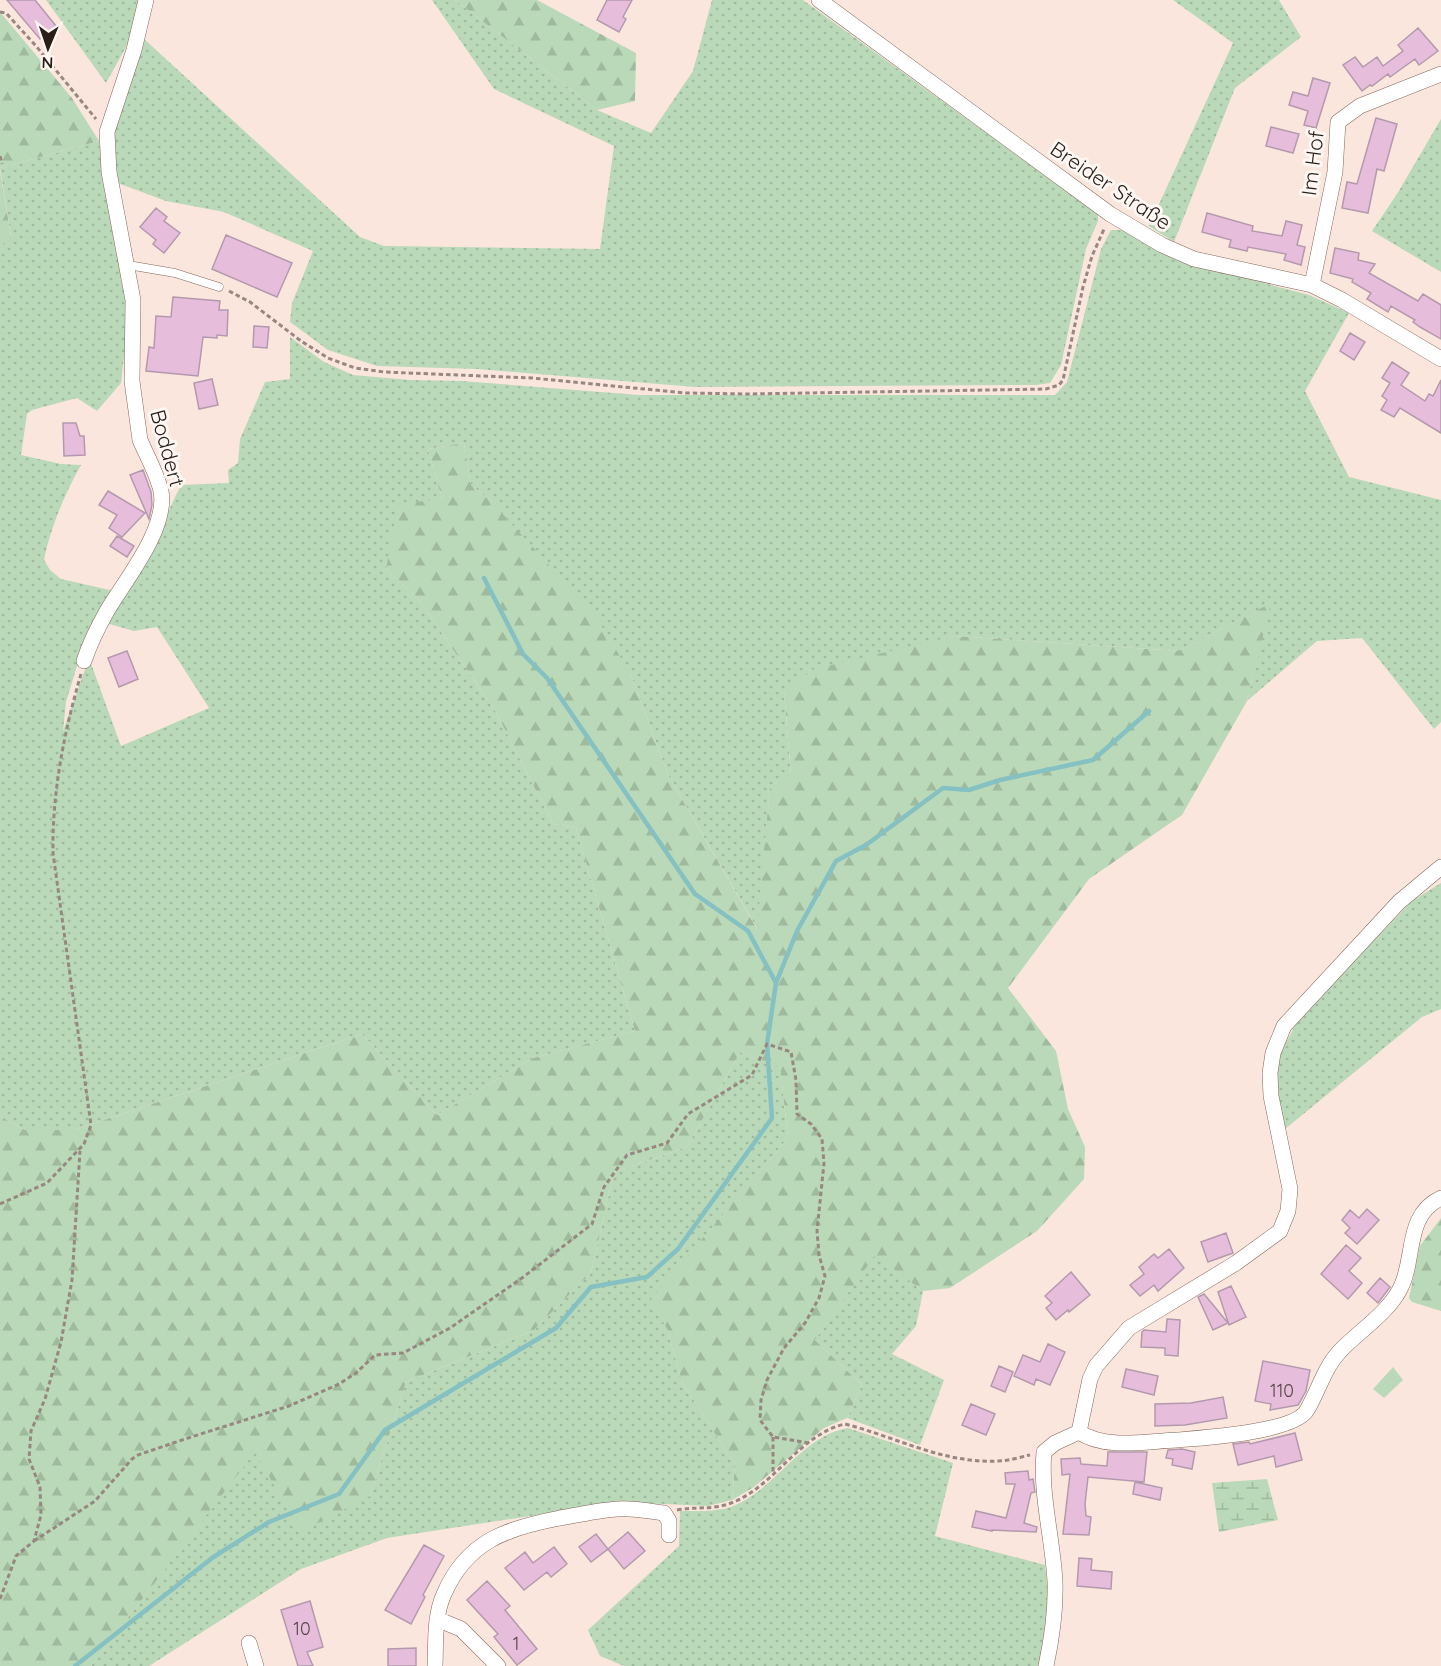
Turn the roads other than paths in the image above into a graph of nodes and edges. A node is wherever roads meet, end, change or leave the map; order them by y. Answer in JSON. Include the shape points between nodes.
{"nodes":[{"id":1,"x":146,"y":0,"type":"edge"},
{"id":2,"x":819,"y":0,"type":"edge"},
{"id":3,"x":1441,"y":74,"type":"edge"},
{"id":4,"x":128,"y":265,"type":"junction"},
{"id":5,"x":1312,"y":285,"type":"junction"},
{"id":6,"x":219,"y":286,"type":"road end"},
{"id":7,"x":1441,"y":359,"type":"edge"},
{"id":8,"x":84,"y":661,"type":"road end"},
{"id":9,"x":1441,"y":867,"type":"edge"},
{"id":10,"x":1441,"y":1198,"type":"edge"},
{"id":11,"x":1079,"y":1432,"type":"junction"},
{"id":12,"x":669,"y":1535,"type":"dead end"},
{"id":13,"x":437,"y":1619,"type":"junction"},
{"id":14,"x":249,"y":1643,"type":"dead end"},
{"id":15,"x":256,"y":1666,"type":"edge"},
{"id":16,"x":435,"y":1666,"type":"edge"},
{"id":17,"x":498,"y":1666,"type":"edge"},
{"id":18,"x":1046,"y":1666,"type":"edge"}],
"edges":[{"from":1,"to":4,"type":"street","name":"Boddert","via":[[134,50],[106,132],[109,172]]},
{"from":2,"to":5,"type":"street","name":"Breider Straße","via":[[1110,214],[1162,245],[1194,259]]},
{"from":3,"to":5,"type":"street","name":"Im Hof","via":[[1360,106],[1338,122],[1335,172]]},
{"from":4,"to":6,"type":"lane"},
{"from":4,"to":8,"type":"street","name":"Boddert","via":[[138,432],[161,491],[161,507],[148,543],[99,625]]},
{"from":5,"to":7,"type":"street","name":"Breider Straße"},
{"from":9,"to":11,"type":"street","via":[[1399,902],[1284,1026],[1270,1073],[1290,1189],[1288,1211],[1280,1231],[1236,1263],[1129,1328],[1096,1366]]},
{"from":10,"to":11,"type":"street","via":[[1428,1206],[1414,1230],[1401,1289],[1331,1361],[1299,1419],[1246,1432],[1187,1439],[1119,1443]]},
{"from":11,"to":18,"type":"street","via":[[1044,1452],[1042,1474],[1055,1582],[1053,1629]]},
{"from":12,"to":13,"type":"street","via":[[669,1521],[664,1513],[620,1509],[511,1529],[477,1548],[464,1561],[443,1596]]},
{"from":13,"to":16,"type":"street"},
{"from":13,"to":17,"type":"street","via":[[461,1629]]},
{"from":14,"to":15,"type":"street"}]}
